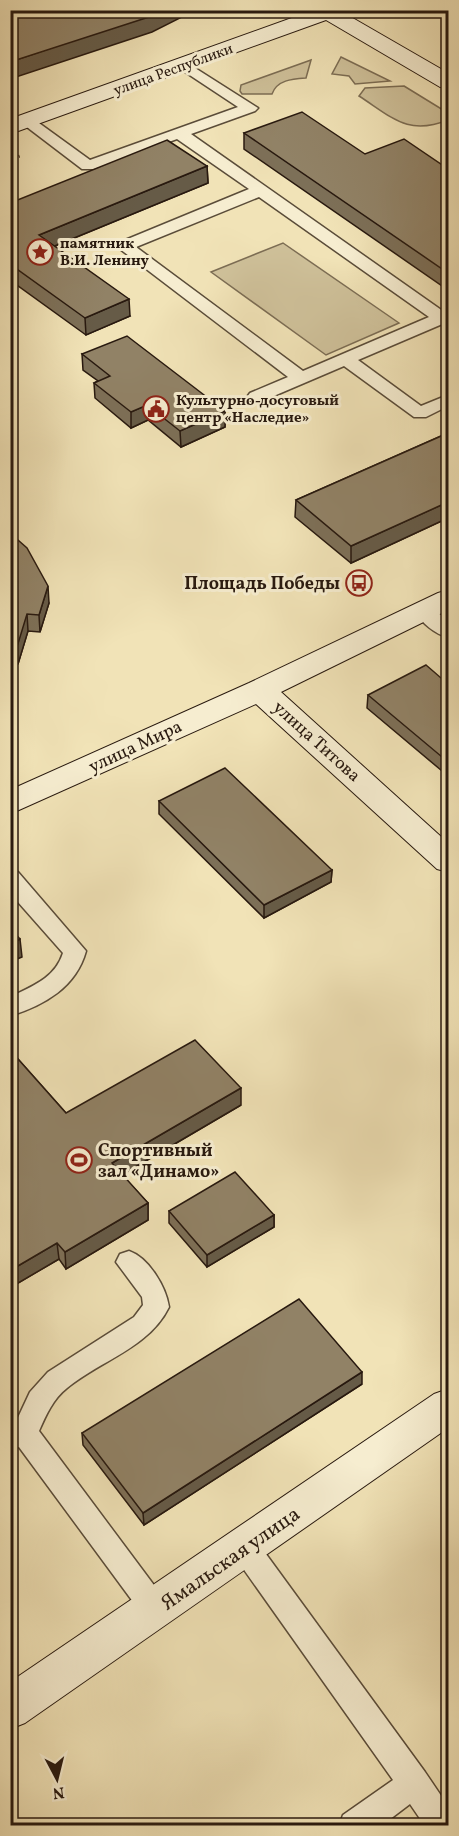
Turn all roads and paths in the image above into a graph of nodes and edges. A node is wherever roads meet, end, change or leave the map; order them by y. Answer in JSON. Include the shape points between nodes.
{"nodes":[{"id":1,"x":18,"y":10,"type":"edge"},
{"id":2,"x":332,"y":12,"type":"edge"},
{"id":3,"x":10,"y":13,"type":"edge"},
{"id":4,"x":184,"y":65,"type":"junction"},
{"id":5,"x":448,"y":82,"type":"edge"},
{"id":6,"x":19,"y":124,"type":"edge"},
{"id":7,"x":179,"y":133,"type":"junction"},
{"id":8,"x":261,"y":190,"type":"junction"},
{"id":9,"x":445,"y":321,"type":"edge"},
{"id":10,"x":346,"y":359,"type":"junction"},
{"id":11,"x":301,"y":378,"type":"junction"},
{"id":12,"x":256,"y":397,"type":"dead end"},
{"id":13,"x":448,"y":400,"type":"edge"},
{"id":14,"x":436,"y":605,"type":"edge"},
{"id":15,"x":448,"y":631,"type":"edge"},
{"id":16,"x":260,"y":690,"type":"junction"},
{"id":17,"x":10,"y":803,"type":"edge"},
{"id":18,"x":448,"y":861,"type":"edge"},
{"id":19,"x":10,"y":878,"type":"edge"},
{"id":20,"x":10,"y":1007,"type":"edge"},
{"id":21,"x":129,"y":1262,"type":"dead end"},
{"id":22,"x":448,"y":1406,"type":"edge"},
{"id":23,"x":18,"y":1435,"type":"edge"},
{"id":24,"x":245,"y":1548,"type":"junction"},
{"id":25,"x":155,"y":1609,"type":"junction"},
{"id":26,"x":10,"y":1708,"type":"edge"},
{"id":27,"x":414,"y":1783,"type":"junction"},
{"id":28,"x":354,"y":1826,"type":"edge"},
{"id":29,"x":444,"y":1826,"type":"edge"}],
"edges":[{"from":1,"to":3,"type":"lane"},
{"from":2,"to":4,"type":"street","name":"улица Республики"},
{"from":2,"to":5,"type":"street"},
{"from":4,"to":6,"type":"street","name":"улица Республики"},
{"from":4,"to":7,"type":"lane","via":[[250,108]]},
{"from":6,"to":7,"type":"lane","via":[[88,166]]},
{"from":7,"to":8,"type":"lane"},
{"from":8,"to":9,"type":"lane"},
{"from":8,"to":11,"type":"lane","via":[[124,246]]},
{"from":9,"to":10,"type":"lane"},
{"from":10,"to":11,"type":"lane"},
{"from":10,"to":13,"type":"lane","via":[[420,413]]},
{"from":11,"to":12,"type":"lane"},
{"from":14,"to":15,"type":"lane"},
{"from":14,"to":16,"type":"street","name":"улица Титова"},
{"from":16,"to":17,"type":"street","name":"улица Мира"},
{"from":16,"to":18,"type":"street","name":"улица Титова"},
{"from":19,"to":20,"type":"lane","via":[[75,951],[72,968],[57,983]]},
{"from":21,"to":23,"type":"lane","via":[[154,1294],[156,1307],[143,1325],[57,1380],[39,1400]]},
{"from":22,"to":24,"type":"street","name":"Ямальская улица"},
{"from":23,"to":25,"type":"lane"},
{"from":24,"to":25,"type":"street","name":"Ямальская улица"},
{"from":24,"to":27,"type":"lane"},
{"from":25,"to":26,"type":"street","name":"Ямальская улица"},
{"from":27,"to":28,"type":"lane"},
{"from":27,"to":29,"type":"lane"}]}
